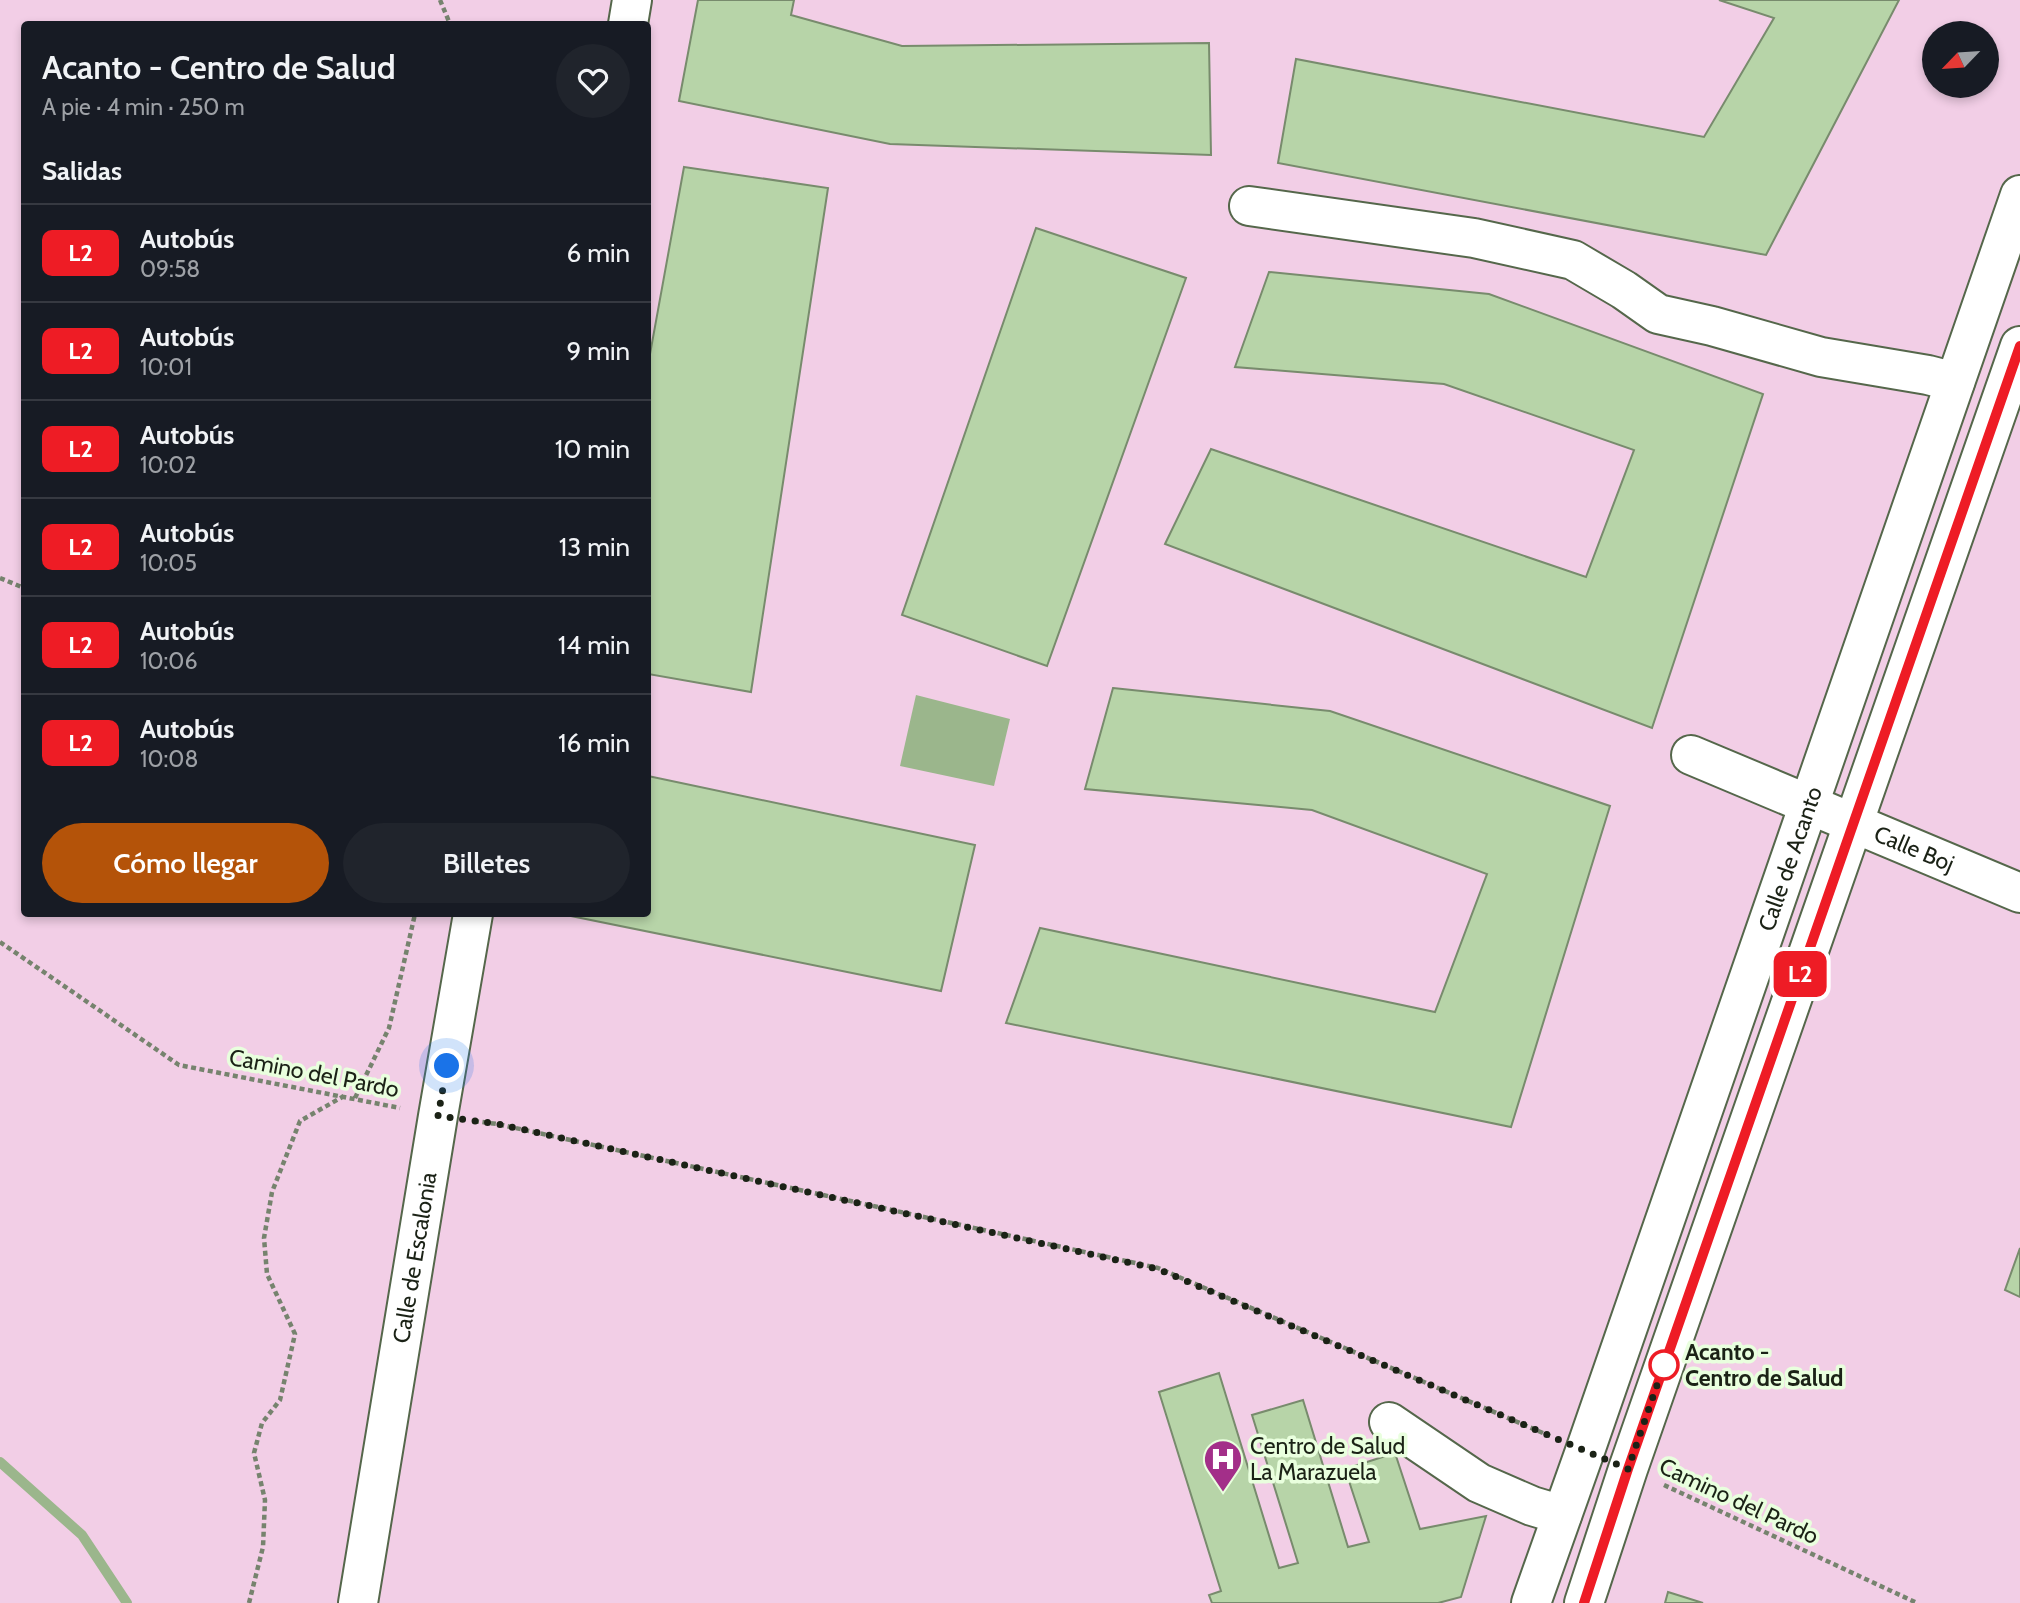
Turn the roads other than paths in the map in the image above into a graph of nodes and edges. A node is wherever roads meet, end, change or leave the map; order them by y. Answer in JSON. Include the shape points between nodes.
{"nodes":[{"id":1,"x":632,"y":0,"type":"edge"},
{"id":2,"x":628,"y":21,"type":"edge"},
{"id":3,"x":2020,"y":195,"type":"edge"},
{"id":4,"x":1249,"y":206,"type":"dead end"},
{"id":5,"x":2018,"y":356,"type":"edge"},
{"id":6,"x":1955,"y":382,"type":"junction"},
{"id":7,"x":1691,"y":755,"type":"dead end"},
{"id":8,"x":1809,"y":804,"type":"junction"},
{"id":9,"x":1853,"y":822,"type":"junction"},
{"id":10,"x":2020,"y":893,"type":"edge"},
{"id":11,"x":472,"y":917,"type":"edge"},
{"id":12,"x":1389,"y":1422,"type":"dead end"},
{"id":13,"x":1562,"y":1515,"type":"junction"},
{"id":14,"x":358,"y":1603,"type":"edge"},
{"id":15,"x":1531,"y":1603,"type":"edge"},
{"id":16,"x":1584,"y":1603,"type":"edge"}],
"edges":[{"from":1,"to":2,"type":"street"},
{"from":3,"to":6,"type":"street","name":"Calle de Acanto"},
{"from":4,"to":6,"type":"street","via":[[1474,238],[1573,260],[1658,314],[1821,357]]},
{"from":5,"to":9,"type":"street","name":"Calle de Acanto"},
{"from":6,"to":8,"type":"street","name":"Calle de Acanto"},
{"from":7,"to":8,"type":"street","name":"Calle Boj"},
{"from":8,"to":9,"type":"street","name":"Calle Boj"},
{"from":8,"to":13,"type":"street","name":"Calle de Acanto"},
{"from":9,"to":10,"type":"street","name":"Calle Boj"},
{"from":9,"to":16,"type":"street","name":"Calle de Acanto"},
{"from":11,"to":14,"type":"street","name":"Calle de Escalonia"},
{"from":12,"to":13,"type":"street","via":[[1479,1483]]},
{"from":13,"to":15,"type":"street","name":"Calle de Acanto"}]}
